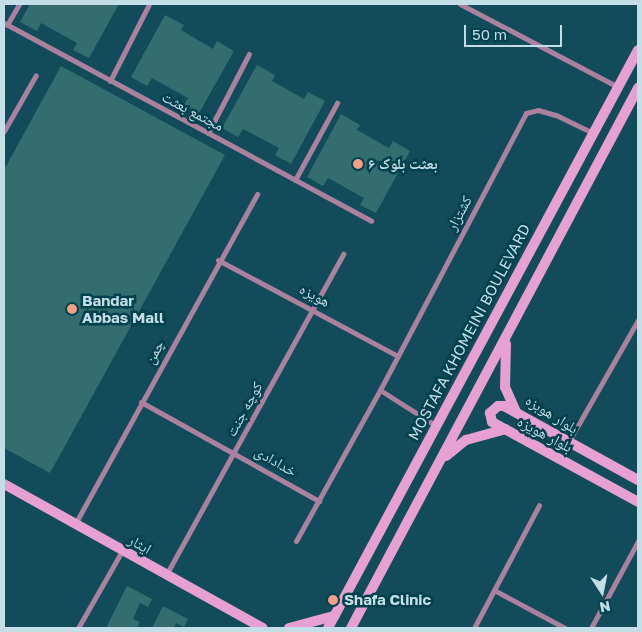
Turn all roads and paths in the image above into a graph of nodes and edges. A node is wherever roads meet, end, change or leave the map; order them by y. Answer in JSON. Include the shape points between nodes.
{"nodes":[{"id":1,"x":19,"y":4,"type":"edge"},
{"id":2,"x":149,"y":4,"type":"edge"},
{"id":3,"x":460,"y":4,"type":"edge"},
{"id":4,"x":5,"y":24,"type":"edge"},
{"id":5,"x":638,"y":50,"type":"edge"},
{"id":6,"x":249,"y":54,"type":"dead end"},
{"id":7,"x":36,"y":75,"type":"dead end"},
{"id":8,"x":110,"y":80,"type":"junction"},
{"id":9,"x":619,"y":87,"type":"junction"},
{"id":10,"x":638,"y":88,"type":"edge"},
{"id":11,"x":337,"y":103,"type":"dead end"},
{"id":12,"x":4,"y":131,"type":"edge"},
{"id":13,"x":208,"y":133,"type":"junction"},
{"id":14,"x":594,"y":134,"type":"junction"},
{"id":15,"x":295,"y":180,"type":"junction"},
{"id":16,"x":257,"y":194,"type":"dead end"},
{"id":17,"x":371,"y":221,"type":"dead end"},
{"id":18,"x":343,"y":254,"type":"dead end"},
{"id":19,"x":218,"y":260,"type":"junction"},
{"id":20,"x":314,"y":309,"type":"junction"},
{"id":21,"x":638,"y":320,"type":"edge"},
{"id":22,"x":507,"y":338,"type":"junction"},
{"id":23,"x":398,"y":356,"type":"junction"},
{"id":24,"x":380,"y":390,"type":"junction"},
{"id":25,"x":141,"y":402,"type":"junction"},
{"id":26,"x":516,"y":413,"type":"junction"},
{"id":27,"x":435,"y":425,"type":"junction"},
{"id":28,"x":506,"y":430,"type":"junction"},
{"id":29,"x":568,"y":442,"type":"junction"},
{"id":30,"x":234,"y":452,"type":"junction"},
{"id":31,"x":438,"y":464,"type":"junction"},
{"id":32,"x":638,"y":480,"type":"edge"},
{"id":33,"x":4,"y":484,"type":"edge"},
{"id":34,"x":319,"y":500,"type":"junction"},
{"id":35,"x":638,"y":502,"type":"edge"},
{"id":36,"x":539,"y":504,"type":"dead end"},
{"id":37,"x":75,"y":524,"type":"junction"},
{"id":38,"x":296,"y":541,"type":"dead end"},
{"id":39,"x":638,"y":541,"type":"edge"},
{"id":40,"x":122,"y":551,"type":"junction"},
{"id":41,"x":165,"y":575,"type":"junction"},
{"id":42,"x":494,"y":590,"type":"junction"},
{"id":43,"x":334,"y":616,"type":"junction"},
{"id":44,"x":78,"y":628,"type":"edge"},
{"id":45,"x":263,"y":628,"type":"edge"},
{"id":46,"x":289,"y":628,"type":"edge"},
{"id":47,"x":328,"y":628,"type":"edge"},
{"id":48,"x":351,"y":628,"type":"edge"},
{"id":49,"x":474,"y":628,"type":"edge"},
{"id":50,"x":565,"y":628,"type":"edge"},
{"id":51,"x":591,"y":628,"type":"edge"}],
"edges":[{"from":1,"to":4,"type":"street"},
{"from":2,"to":8,"type":"street"},
{"from":3,"to":9,"type":"street"},
{"from":4,"to":8,"type":"street","name":"مجتمع بعثت"},
{"from":5,"to":9,"type":"main road","name":"MOSTAFA KHOMEINI BOULEVARD"},
{"from":6,"to":13,"type":"street"},
{"from":7,"to":12,"type":"street"},
{"from":8,"to":13,"type":"street","name":"مجتمع بعثت"},
{"from":9,"to":14,"type":"main road","name":"MOSTAFA KHOMEINI BOULEVARD"},
{"from":10,"to":22,"type":"main road"},
{"from":11,"to":15,"type":"street"},
{"from":13,"to":15,"type":"street","name":"مجتمع بعثت"},
{"from":14,"to":23,"type":"street","name":"کشتزار","via":[[547,112],[526,113]]},
{"from":14,"to":27,"type":"main road","name":"MOSTAFA KHOMEINI BOULEVARD"},
{"from":15,"to":17,"type":"street","name":"مجتمع بعثت"},
{"from":16,"to":19,"type":"street","name":"چمن"},
{"from":18,"to":20,"type":"street","name":"کوچه جنت"},
{"from":19,"to":20,"type":"street","name":"هویزه"},
{"from":19,"to":25,"type":"street","name":"چمن"},
{"from":20,"to":23,"type":"street","name":"هویزه"},
{"from":20,"to":30,"type":"street","name":"کوچه جنت"},
{"from":21,"to":29,"type":"street"},
{"from":22,"to":26,"type":"main road","name":"بلوار هوبزه","via":[[505,387]]},
{"from":22,"to":31,"type":"main road"},
{"from":23,"to":24,"type":"street","name":"کشتزار"},
{"from":24,"to":27,"type":"street"},
{"from":24,"to":34,"type":"street","name":"کشتزار"},
{"from":25,"to":30,"type":"street","name":"خدادادی"},
{"from":25,"to":37,"type":"street","name":"چمن"},
{"from":26,"to":28,"type":"main road","via":[[498,406],[490,413],[492,422]]},
{"from":26,"to":29,"type":"main road","name":"بلوار هوبزه"},
{"from":27,"to":43,"type":"main road","name":"MOSTAFA KHOMEINI BOULEVARD"},
{"from":28,"to":31,"type":"main road","name":"بلوار هویزه","via":[[466,440]]},
{"from":28,"to":35,"type":"main road","name":"بلوار هویزه"},
{"from":29,"to":32,"type":"main road","name":"بلوار هوبزه"},
{"from":30,"to":34,"type":"street","name":"خدادادی"},
{"from":30,"to":41,"type":"street","name":"کوچه جنت"},
{"from":31,"to":48,"type":"main road"},
{"from":33,"to":37,"type":"main road","name":"ایثار"},
{"from":34,"to":38,"type":"street","name":"کشتزار"},
{"from":36,"to":42,"type":"street"},
{"from":37,"to":40,"type":"main road","name":"ایثار"},
{"from":39,"to":51,"type":"street"},
{"from":40,"to":41,"type":"main road","name":"ایثار"},
{"from":40,"to":44,"type":"street"},
{"from":41,"to":45,"type":"main road","name":"ایثار"},
{"from":42,"to":49,"type":"street"},
{"from":42,"to":50,"type":"street"},
{"from":43,"to":46,"type":"main road"},
{"from":43,"to":47,"type":"main road","name":"MOSTAFA KHOMEINI BOULEVARD"}]}
